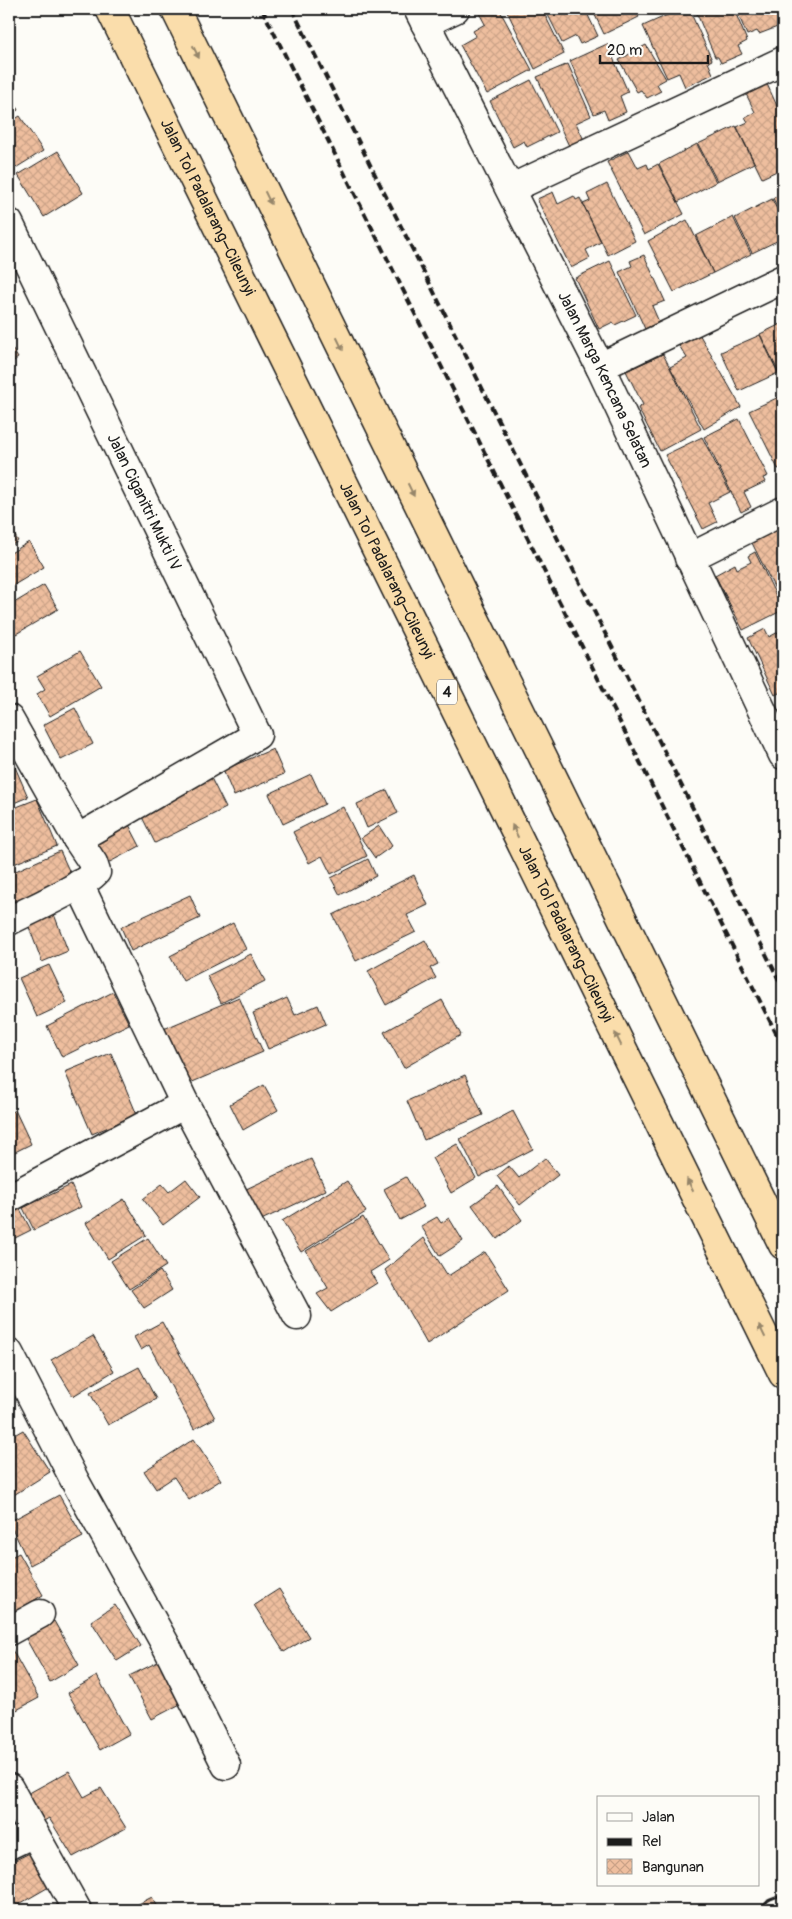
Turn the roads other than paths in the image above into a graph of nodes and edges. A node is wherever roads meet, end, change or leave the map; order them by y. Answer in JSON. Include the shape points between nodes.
{"nodes":[{"id":1,"x":110,"y":9,"type":"edge"},
{"id":2,"x":175,"y":9,"type":"edge"},
{"id":3,"x":454,"y":9,"type":"edge"},
{"id":4,"x":422,"y":16,"type":"edge"},
{"id":5,"x":783,"y":61,"type":"edge"},
{"id":6,"x":510,"y":189,"type":"junction"},
{"id":7,"x":9,"y":223,"type":"edge"},
{"id":8,"x":783,"y":279,"type":"edge"},
{"id":9,"x":600,"y":367,"type":"junction"},
{"id":10,"x":783,"y":511,"type":"edge"},
{"id":11,"x":689,"y":558,"type":"junction"},
{"id":12,"x":9,"y":719,"type":"edge"},
{"id":13,"x":780,"y":738,"type":"edge"},
{"id":14,"x":77,"y":839,"type":"junction"},
{"id":15,"x":79,"y":884,"type":"junction"},
{"id":16,"x":9,"y":921,"type":"edge"},
{"id":17,"x":185,"y":1104,"type":"junction"},
{"id":18,"x":9,"y":1198,"type":"edge"},
{"id":19,"x":783,"y":1245,"type":"edge"},
{"id":20,"x":297,"y":1316,"type":"dead end"},
{"id":21,"x":9,"y":1353,"type":"edge"},
{"id":22,"x":783,"y":1374,"type":"edge"},
{"id":23,"x":40,"y":1614,"type":"dead end"},
{"id":24,"x":9,"y":1632,"type":"edge"},
{"id":25,"x":226,"y":1765,"type":"dead end"},
{"id":26,"x":9,"y":1788,"type":"edge"},
{"id":27,"x":34,"y":1833,"type":"junction"},
{"id":28,"x":9,"y":1845,"type":"edge"},
{"id":29,"x":783,"y":1907,"type":"edge"},
{"id":30,"x":77,"y":1910,"type":"edge"},
{"id":31,"x":775,"y":1910,"type":"edge"}],
"edges":[{"from":22,"to":1,"type":"highway","name":"Jalan Tol Padalarang–Cileunyi","number":"4","one_way":true},
{"from":2,"to":19,"type":"highway","one_way":true},
{"from":3,"to":4,"type":"street"},
{"from":4,"to":6,"type":"street","name":"Jalan Marga Kencana Selatan"},
{"from":5,"to":6,"type":"street"},
{"from":6,"to":9,"type":"street","name":"Jalan Marga Kencana Selatan"},
{"from":7,"to":14,"type":"street","name":"Jalan Ciganitri Mukti IV","via":[[257,735]]},
{"from":8,"to":9,"type":"street"},
{"from":9,"to":11,"type":"street","name":"Jalan Marga Kencana Selatan"},
{"from":10,"to":11,"type":"street"},
{"from":11,"to":13,"type":"street","name":"Jalan Marga Kencana Selatan"},
{"from":12,"to":14,"type":"street"},
{"from":14,"to":15,"type":"street","via":[[96,872]]},
{"from":15,"to":16,"type":"street"},
{"from":15,"to":17,"type":"street"},
{"from":17,"to":18,"type":"street"},
{"from":17,"to":20,"type":"street"},
{"from":21,"to":25,"type":"street","via":[[168,1649]]},
{"from":23,"to":24,"type":"street"},
{"from":26,"to":27,"type":"street"},
{"from":27,"to":28,"type":"street"},
{"from":27,"to":30,"type":"street"},
{"from":29,"to":31,"type":"lane"}]}
